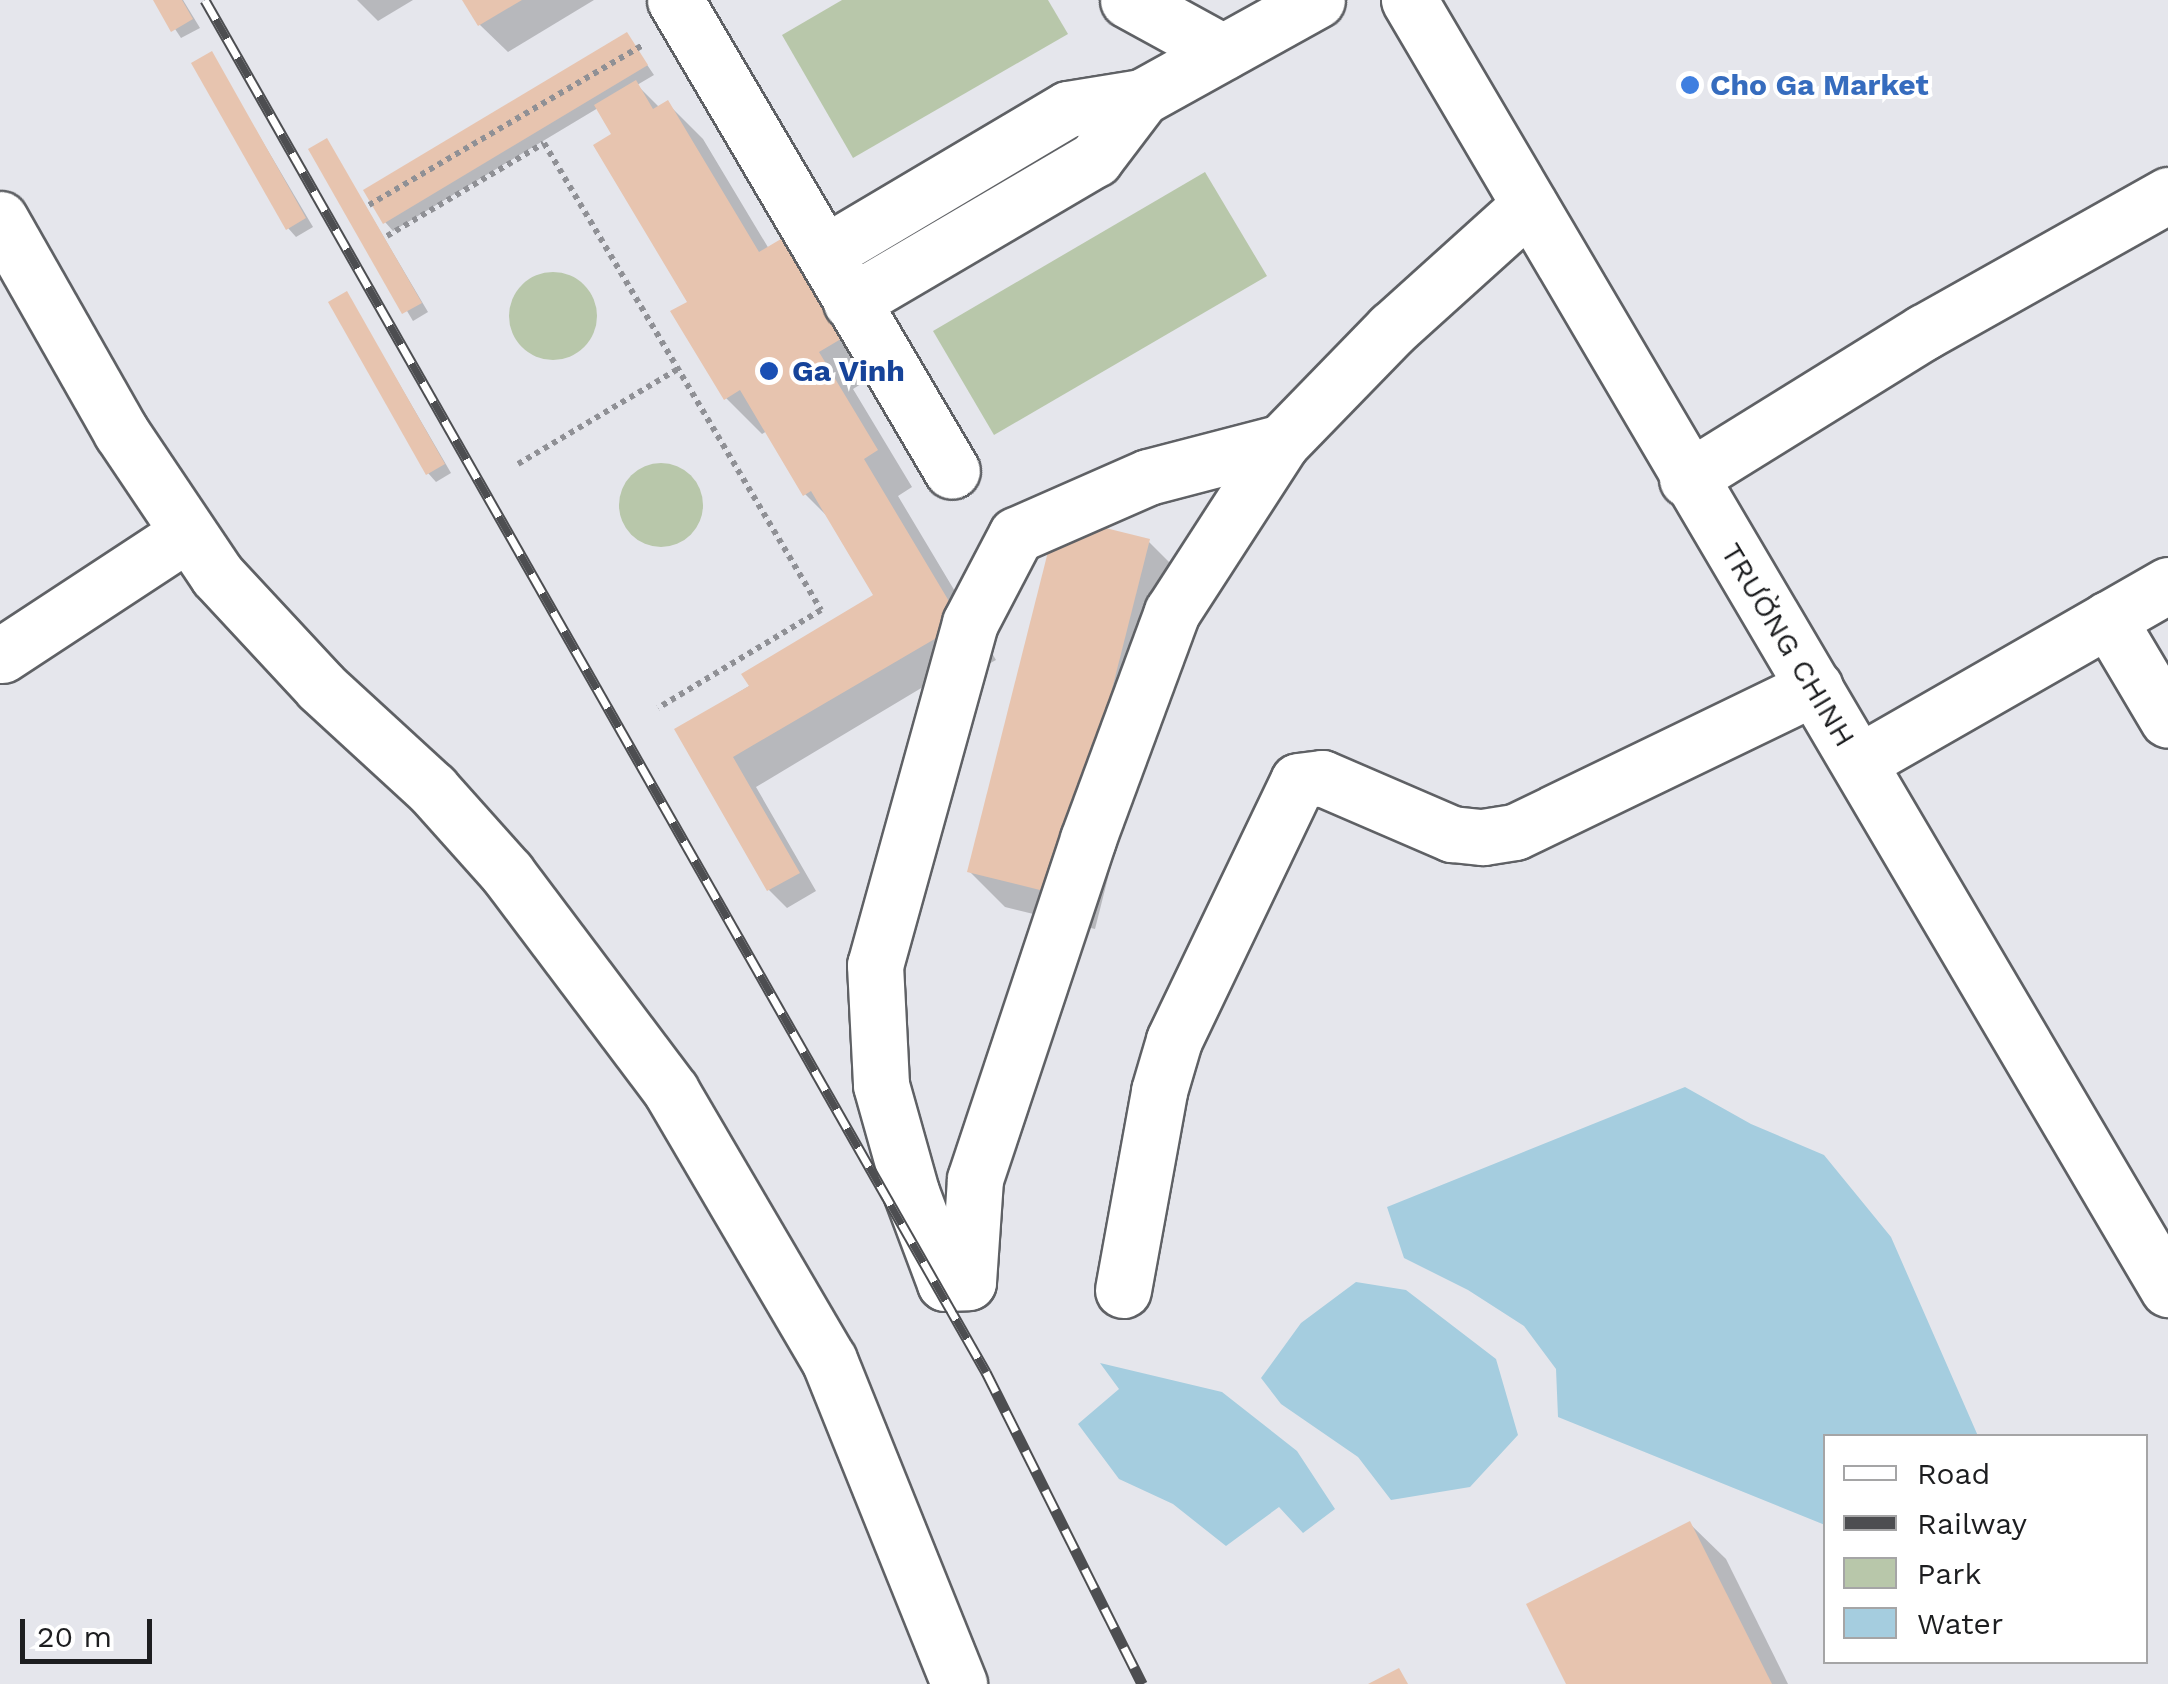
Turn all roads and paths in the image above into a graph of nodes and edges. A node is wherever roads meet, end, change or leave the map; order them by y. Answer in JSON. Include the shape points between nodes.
{"nodes":[{"id":1,"x":1128,"y":0,"type":"edge"},
{"id":2,"x":1317,"y":0,"type":"edge"},
{"id":3,"x":1409,"y":0,"type":"edge"},
{"id":4,"x":694,"y":6,"type":"edge"},
{"id":5,"x":1223,"y":52,"type":"junction"},
{"id":6,"x":1142,"y":97,"type":"junction"},
{"id":7,"x":2168,"y":195,"type":"edge"},
{"id":8,"x":370,"y":205,"type":"dead end"},
{"id":9,"x":1529,"y":205,"type":"junction"},
{"id":10,"x":0,"y":219,"type":"edge"},
{"id":11,"x":387,"y":236,"type":"dead end"},
{"id":12,"x":825,"y":253,"type":"junction"},
{"id":13,"x":850,"y":302,"type":"junction"},
{"id":14,"x":678,"y":369,"type":"junction"},
{"id":15,"x":1282,"y":442,"type":"junction"},
{"id":16,"x":518,"y":464,"type":"dead end"},
{"id":17,"x":952,"y":471,"type":"dead end"},
{"id":18,"x":1687,"y":479,"type":"junction"},
{"id":19,"x":186,"y":534,"type":"junction"},
{"id":20,"x":2168,"y":585,"type":"edge"},
{"id":21,"x":2108,"y":620,"type":"junction"},
{"id":22,"x":2,"y":655,"type":"dead end"},
{"id":23,"x":1814,"y":687,"type":"junction"},
{"id":24,"x":658,"y":708,"type":"dead end"},
{"id":25,"x":2168,"y":720,"type":"edge"},
{"id":26,"x":1860,"y":762,"type":"junction"},
{"id":27,"x":2168,"y":1289,"type":"edge"},
{"id":28,"x":1123,"y":1290,"type":"dead end"},
{"id":29,"x":959,"y":1684,"type":"edge"}],
"edges":[{"from":1,"to":5,"type":"street"},
{"from":2,"to":5,"type":"street"},
{"from":3,"to":9,"type":"street","name":"TRƯỜNG CHINH"},
{"from":4,"to":8,"type":"path"},
{"from":4,"to":12,"type":"street"},
{"from":5,"to":6,"type":"street"},
{"from":6,"to":12,"type":"street","via":[[1068,109]]},
{"from":6,"to":13,"type":"street","via":[[1096,159]]},
{"from":7,"to":18,"type":"street","via":[[1924,332]]},
{"from":9,"to":15,"type":"street","via":[[1392,329]]},
{"from":9,"to":18,"type":"street","name":"TRƯỜNG CHINH"},
{"from":10,"to":19,"type":"street"},
{"from":11,"to":14,"type":"path","via":[[544,143]]},
{"from":12,"to":13,"type":"street"},
{"from":13,"to":17,"type":"street"},
{"from":14,"to":16,"type":"path"},
{"from":14,"to":24,"type":"path","via":[[822,610]]},
{"from":15,"to":15,"type":"street","via":[[1172,612],[975,1179],[968,1282],[945,1283],[881,1085],[875,965],[970,623],[1016,536],[1148,477]]},
{"from":18,"to":23,"type":"street","name":"TRƯỜNG CHINH"},
{"from":19,"to":22,"type":"street"},
{"from":19,"to":29,"type":"street","via":[[320,687],[432,790],[507,873],[672,1092],[830,1360]]},
{"from":20,"to":21,"type":"street"},
{"from":21,"to":25,"type":"street"},
{"from":21,"to":26,"type":"street"},
{"from":23,"to":26,"type":"street","name":"TRƯỜNG CHINH"},
{"from":23,"to":28,"type":"street","via":[[1515,832],[1452,834],[1322,778],[1298,781],[1174,1040]]},
{"from":26,"to":27,"type":"street","name":"TRƯỜNG CHINH"}]}
